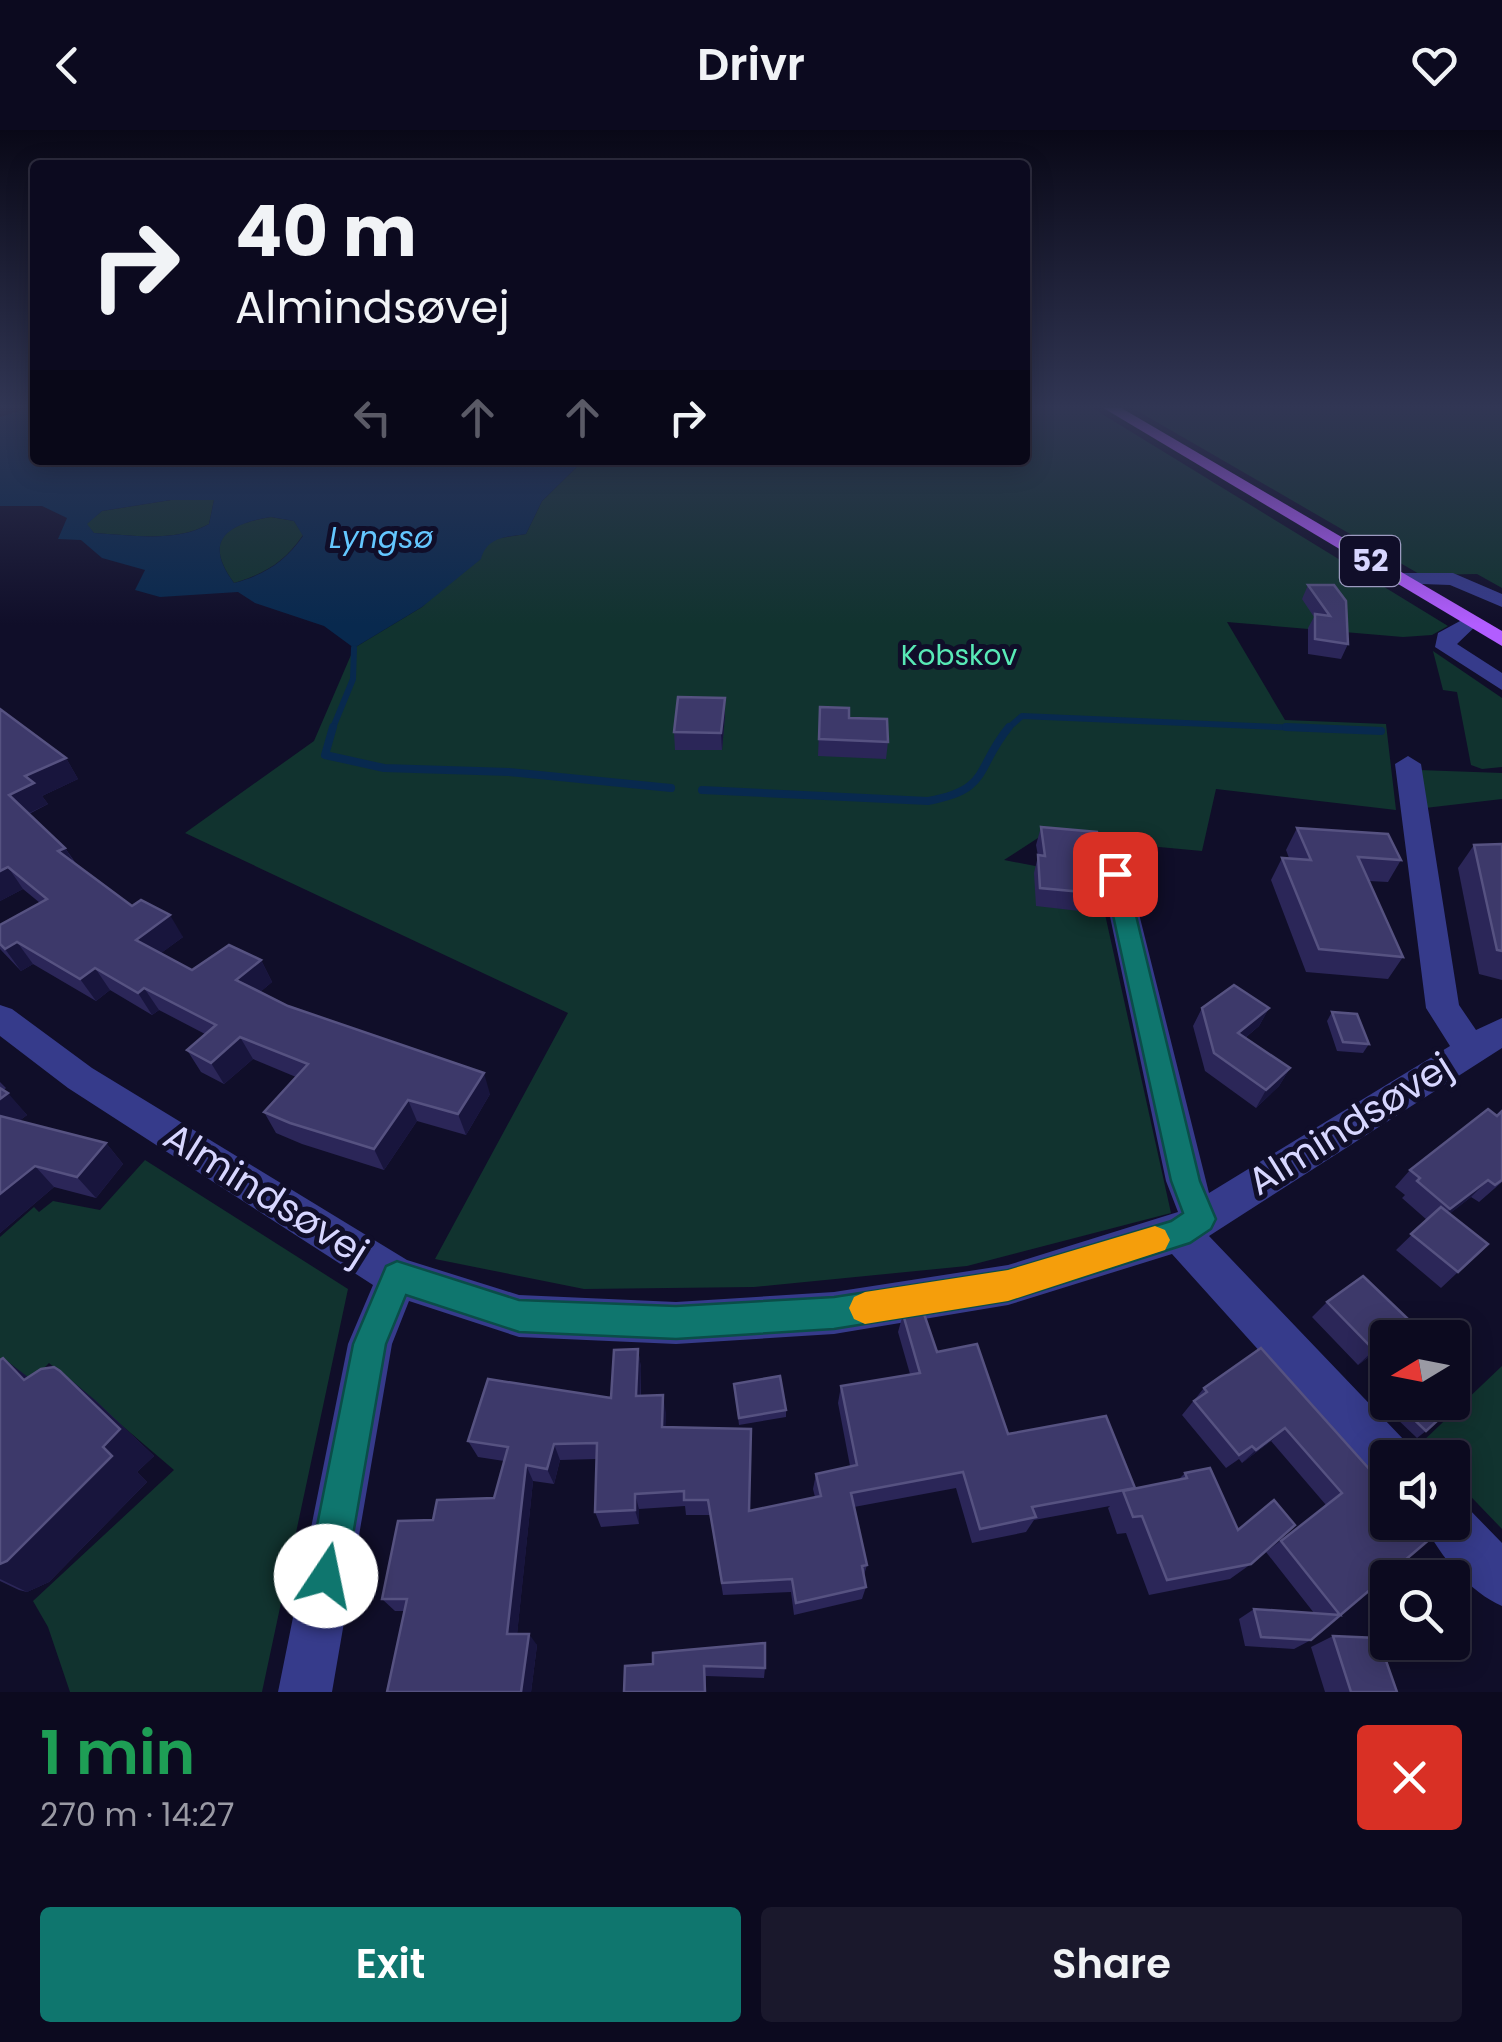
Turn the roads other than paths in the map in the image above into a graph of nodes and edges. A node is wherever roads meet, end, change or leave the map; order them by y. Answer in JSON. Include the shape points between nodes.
{"nodes":[{"id":1,"x":1231,"y":479,"type":"edge"},
{"id":2,"x":1401,"y":579,"type":"junction"},
{"id":3,"x":1502,"y":601,"type":"edge"},
{"id":4,"x":1471,"y":621,"type":"junction"},
{"id":5,"x":1502,"y":640,"type":"edge"},
{"id":6,"x":1502,"y":683,"type":"edge"},
{"id":7,"x":1408,"y":764,"type":"dead end"},
{"id":8,"x":1115,"y":874,"type":"dead end"},
{"id":9,"x":0,"y":1018,"type":"edge"},
{"id":10,"x":1486,"y":1039,"type":"edge"},
{"id":11,"x":1190,"y":1226,"type":"junction"},
{"id":12,"x":397,"y":1276,"type":"junction"},
{"id":13,"x":1373,"y":1440,"type":"edge"},
{"id":14,"x":1465,"y":1540,"type":"edge"},
{"id":15,"x":1502,"y":1580,"type":"edge"},
{"id":16,"x":305,"y":1692,"type":"edge"}],
"edges":[{"from":1,"to":2,"type":"main road","number":"52"},
{"from":2,"to":3,"type":"street","via":[[1460,581]]},
{"from":2,"to":4,"type":"main road","number":"52"},
{"from":4,"to":5,"type":"main road","number":"52"},
{"from":4,"to":6,"type":"street","via":[[1446,638],[1446,647]]},
{"from":7,"to":10,"type":"street","via":[[1443,1008]]},
{"from":8,"to":11,"type":"street"},
{"from":9,"to":12,"type":"street","name":"Almindsøvej","via":[[80,1078]]},
{"from":10,"to":11,"type":"street","name":"Almindsøvej"},
{"from":11,"to":12,"type":"street","name":"Almindsøvej","via":[[1008,1285],[834,1313],[676,1322],[519,1316]]},
{"from":11,"to":13,"type":"street"},
{"from":12,"to":16,"type":"street","via":[[370,1344]]},
{"from":14,"to":15,"type":"street"}]}
